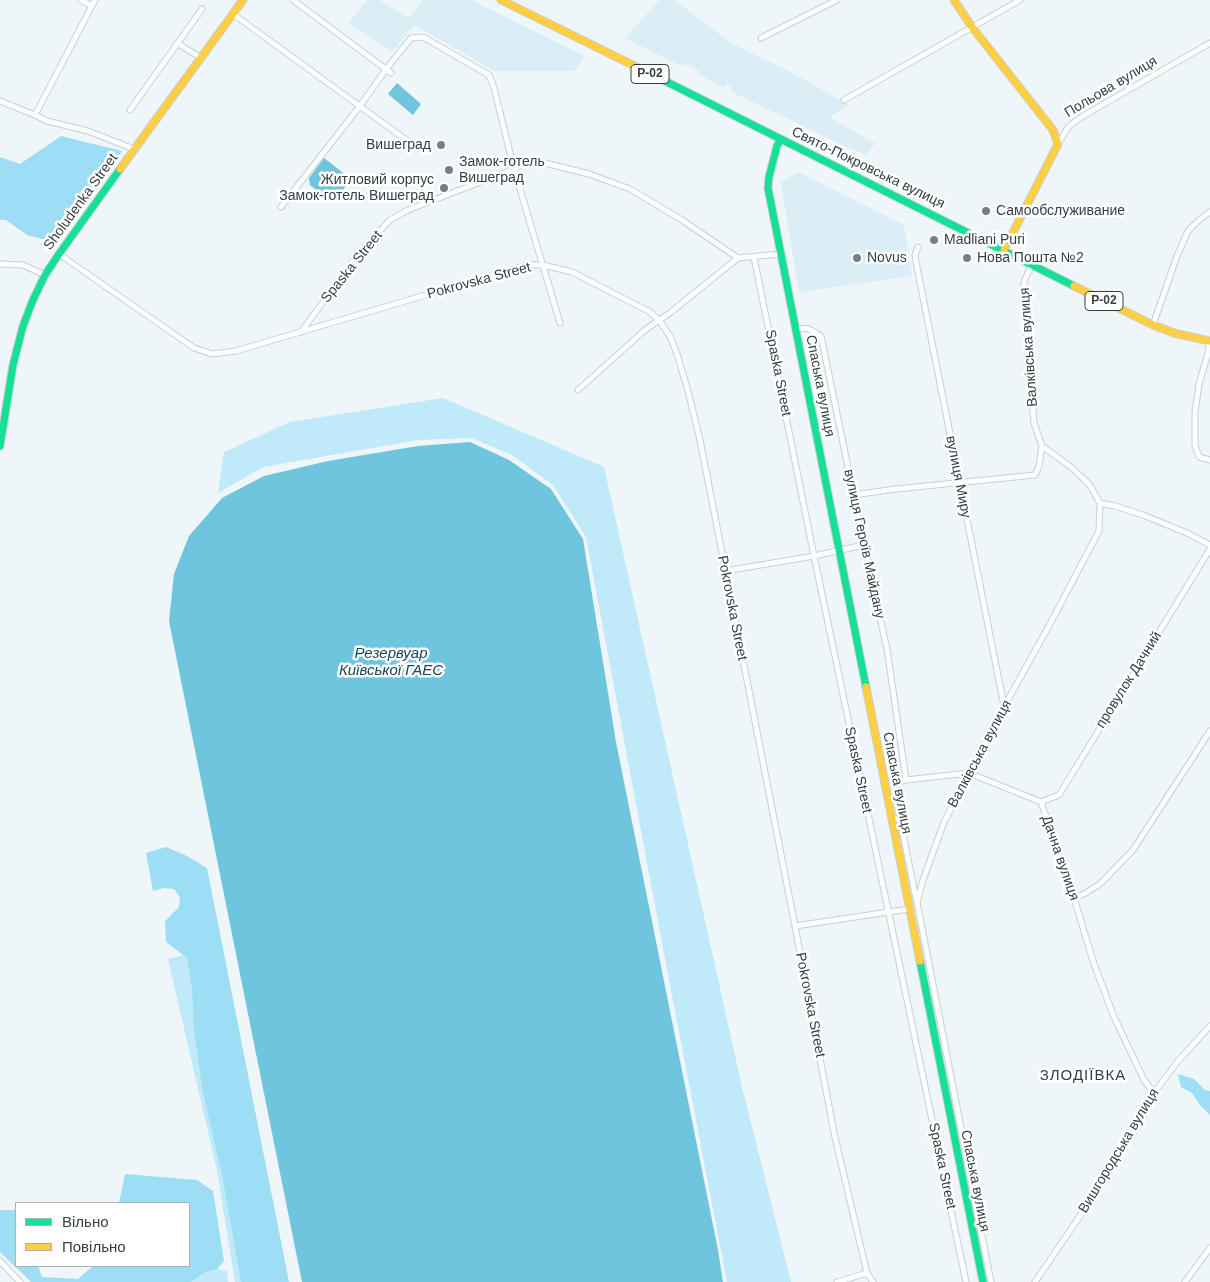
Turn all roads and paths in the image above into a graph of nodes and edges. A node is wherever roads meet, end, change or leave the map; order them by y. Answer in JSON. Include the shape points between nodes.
{"nodes":[{"id":1,"x":81,"y":0,"type":"edge"},
{"id":2,"x":95,"y":0,"type":"edge"},
{"id":3,"x":243,"y":0,"type":"edge"},
{"id":4,"x":293,"y":0,"type":"edge"},
{"id":5,"x":501,"y":0,"type":"edge"},
{"id":6,"x":838,"y":0,"type":"edge"},
{"id":7,"x":954,"y":0,"type":"edge"},
{"id":8,"x":1020,"y":0,"type":"edge"},
{"id":9,"x":92,"y":6,"type":"junction"},
{"id":10,"x":202,"y":9,"type":"dead end"},
{"id":11,"x":233,"y":14,"type":"junction"},
{"id":12,"x":972,"y":27,"type":"junction"},
{"id":13,"x":761,"y":38,"type":"dead end"},
{"id":14,"x":177,"y":43,"type":"junction"},
{"id":15,"x":1210,"y":43,"type":"edge"},
{"id":16,"x":201,"y":58,"type":"junction"},
{"id":17,"x":389,"y":71,"type":"junction"},
{"id":18,"x":844,"y":100,"type":"dead end"},
{"id":19,"x":0,"y":101,"type":"edge"},
{"id":20,"x":360,"y":106,"type":"junction"},
{"id":21,"x":130,"y":110,"type":"dead end"},
{"id":22,"x":35,"y":115,"type":"junction"},
{"id":23,"x":781,"y":139,"type":"junction"},
{"id":24,"x":409,"y":142,"type":"dead end"},
{"id":25,"x":1058,"y":144,"type":"junction"},
{"id":26,"x":134,"y":149,"type":"junction"},
{"id":27,"x":514,"y":170,"type":"junction"},
{"id":28,"x":281,"y":207,"type":"dead end"},
{"id":29,"x":1210,"y":212,"type":"edge"},
{"id":30,"x":918,"y":247,"type":"dead end"},
{"id":31,"x":1004,"y":250,"type":"junction"},
{"id":32,"x":59,"y":254,"type":"junction"},
{"id":33,"x":781,"y":254,"type":"junction"},
{"id":34,"x":754,"y":257,"type":"junction"},
{"id":35,"x":738,"y":258,"type":"junction"},
{"id":36,"x":0,"y":264,"type":"edge"},
{"id":37,"x":543,"y":265,"type":"junction"},
{"id":38,"x":1032,"y":265,"type":"junction"},
{"id":39,"x":45,"y":275,"type":"junction"},
{"id":40,"x":658,"y":320,"type":"junction"},
{"id":41,"x":560,"y":323,"type":"dead end"},
{"id":42,"x":1153,"y":325,"type":"junction"},
{"id":43,"x":796,"y":328,"type":"junction"},
{"id":44,"x":300,"y":333,"type":"junction"},
{"id":45,"x":1209,"y":341,"type":"edge"},
{"id":46,"x":1208,"y":357,"type":"edge"},
{"id":47,"x":578,"y":390,"type":"dead end"},
{"id":48,"x":3,"y":401,"type":"edge"},
{"id":49,"x":0,"y":446,"type":"edge"},
{"id":50,"x":1042,"y":446,"type":"junction"},
{"id":51,"x":1210,"y":460,"type":"edge"},
{"id":52,"x":958,"y":482,"type":"junction"},
{"id":53,"x":853,"y":495,"type":"junction"},
{"id":54,"x":1100,"y":503,"type":"junction"},
{"id":55,"x":864,"y":545,"type":"junction"},
{"id":56,"x":1210,"y":545,"type":"edge"},
{"id":57,"x":1210,"y":549,"type":"edge"},
{"id":58,"x":840,"y":550,"type":"junction"},
{"id":59,"x":814,"y":556,"type":"junction"},
{"id":60,"x":725,"y":571,"type":"junction"},
{"id":61,"x":1004,"y":707,"type":"junction"},
{"id":62,"x":1210,"y":731,"type":"edge"},
{"id":63,"x":968,"y":773,"type":"junction"},
{"id":64,"x":906,"y":780,"type":"junction"},
{"id":65,"x":1041,"y":802,"type":"junction"},
{"id":66,"x":900,"y":818,"type":"junction"},
{"id":67,"x":892,"y":820,"type":"junction"},
{"id":68,"x":1074,"y":898,"type":"junction"},
{"id":69,"x":917,"y":902,"type":"junction"},
{"id":70,"x":909,"y":909,"type":"junction"},
{"id":71,"x":888,"y":913,"type":"junction"},
{"id":72,"x":795,"y":926,"type":"junction"},
{"id":73,"x":1210,"y":1026,"type":"edge"},
{"id":74,"x":947,"y":1053,"type":"junction"},
{"id":75,"x":938,"y":1055,"type":"junction"},
{"id":76,"x":1154,"y":1093,"type":"junction"},
{"id":77,"x":984,"y":1246,"type":"junction"},
{"id":78,"x":976,"y":1248,"type":"junction"},
{"id":79,"x":1210,"y":1248,"type":"edge"},
{"id":80,"x":0,"y":1261,"type":"edge"},
{"id":81,"x":867,"y":1273,"type":"junction"},
{"id":82,"x":20,"y":1282,"type":"edge"},
{"id":83,"x":836,"y":1282,"type":"edge"},
{"id":84,"x":873,"y":1282,"type":"edge"},
{"id":85,"x":966,"y":1282,"type":"edge"},
{"id":86,"x":982,"y":1282,"type":"edge"},
{"id":87,"x":991,"y":1282,"type":"edge"},
{"id":88,"x":1035,"y":1282,"type":"edge"},
{"id":89,"x":1185,"y":1282,"type":"edge"}],
"edges":[{"from":1,"to":9,"type":"street"},
{"from":2,"to":9,"type":"street"},
{"from":3,"to":11,"type":"street","name":"Sholudenka Street"},
{"from":4,"to":17,"type":"street"},
{"from":5,"to":23,"type":"street","name":"Свято-Покровська вулиця","number":"Р-02"},
{"from":6,"to":13,"type":"street"},
{"from":7,"to":12,"type":"street"},
{"from":8,"to":12,"type":"street"},
{"from":9,"to":22,"type":"street"},
{"from":10,"to":14,"type":"street"},
{"from":11,"to":16,"type":"street","name":"Sholudenka Street"},
{"from":11,"to":20,"type":"street"},
{"from":12,"to":18,"type":"street"},
{"from":12,"to":25,"type":"street","via":[[1053,130]]},
{"from":14,"to":16,"type":"street"},
{"from":14,"to":21,"type":"street"},
{"from":15,"to":25,"type":"street","name":"Польова вулиця","via":[[1083,116],[1069,126]]},
{"from":16,"to":26,"type":"street","name":"Sholudenka Street"},
{"from":17,"to":20,"type":"street"},
{"from":17,"to":27,"type":"street","via":[[411,38],[423,37],[489,75]]},
{"from":19,"to":22,"type":"street"},
{"from":20,"to":24,"type":"street"},
{"from":20,"to":28,"type":"street"},
{"from":22,"to":26,"type":"street"},
{"from":23,"to":31,"type":"street","name":"Свято-Покровська вулиця","number":"Р-02"},
{"from":23,"to":33,"type":"street","name":"Спаська вулиця","via":[[768,188]]},
{"from":25,"to":31,"type":"street","name":"Польова вулиця"},
{"from":26,"to":32,"type":"street","name":"Sholudenka Street"},
{"from":27,"to":35,"type":"street","name":"Spaska Street","via":[[523,164],[541,162],[630,189]]},
{"from":27,"to":37,"type":"street"},
{"from":27,"to":44,"type":"street","name":"Spaska Street","via":[[408,210],[390,220],[359,253]]},
{"from":29,"to":42,"type":"street","via":[[1188,231]]},
{"from":30,"to":52,"type":"street","name":"вулиця Миру","via":[[916,262]]},
{"from":31,"to":38,"type":"street","name":"Свято-Покровська вулиця","number":"Р-02"},
{"from":32,"to":39,"type":"street","name":"Sholudenka Street"},
{"from":32,"to":44,"type":"street","name":"Pokrovska Street","via":[[194,348],[212,354],[236,351]]},
{"from":33,"to":34,"type":"street"},
{"from":33,"to":43,"type":"street","name":"Спаська вулиця"},
{"from":34,"to":35,"type":"street"},
{"from":34,"to":59,"type":"street","name":"Spaska Street"},
{"from":35,"to":40,"type":"street"},
{"from":36,"to":39,"type":"street","via":[[23,265]]},
{"from":37,"to":40,"type":"street","name":"Pokrovska Street","via":[[572,272],[650,312]]},
{"from":37,"to":41,"type":"street"},
{"from":37,"to":44,"type":"street","name":"Pokrovska Street","via":[[527,265]]},
{"from":38,"to":42,"type":"street","name":"Свято-Покровська вулиця","number":"Р-02"},
{"from":38,"to":50,"type":"street","name":"Валківська вулиця","via":[[1023,288],[1034,423]]},
{"from":39,"to":48,"type":"street","name":"Sholudenka Street","via":[[23,326]]},
{"from":40,"to":47,"type":"street"},
{"from":40,"to":60,"type":"street","name":"Pokrovska Street","via":[[670,336],[688,391]]},
{"from":42,"to":45,"type":"street","name":"Свято-Покровська вулиця","number":"Р-02"},
{"from":43,"to":53,"type":"street","name":"вулиця Героїв Майдану","via":[[809,329],[821,336]]},
{"from":43,"to":58,"type":"street","name":"Спаська вулиця"},
{"from":45,"to":46,"type":"street"},
{"from":46,"to":51,"type":"street","via":[[1194,412],[1195,445],[1199,457]]},
{"from":48,"to":49,"type":"street","name":"Sholudenka Street"},
{"from":50,"to":52,"type":"street","via":[[1035,474]]},
{"from":50,"to":54,"type":"street","via":[[1089,484]]},
{"from":52,"to":53,"type":"street"},
{"from":52,"to":61,"type":"street","name":"вулиця Миру"},
{"from":53,"to":55,"type":"street","name":"вулиця Героїв Майдану"},
{"from":54,"to":56,"type":"street","via":[[1143,515]]},
{"from":54,"to":61,"type":"street","name":"Валківська вулиця","via":[[1099,531]]},
{"from":55,"to":58,"type":"street"},
{"from":55,"to":64,"type":"street","name":"вулиця Героїв Майдану","via":[[887,649]]},
{"from":57,"to":65,"type":"street","name":"провулок Дачний","via":[[1059,795]]},
{"from":58,"to":59,"type":"street"},
{"from":58,"to":67,"type":"street","name":"Спаська вулиця"},
{"from":59,"to":60,"type":"street"},
{"from":59,"to":71,"type":"street","name":"Spaska Street"},
{"from":60,"to":72,"type":"street","name":"Pokrovska Street"},
{"from":61,"to":63,"type":"street","name":"Валківська вулиця"},
{"from":62,"to":68,"type":"street","via":[[1133,850],[1100,884]]},
{"from":63,"to":64,"type":"street","name":"Дачна вулиця"},
{"from":63,"to":65,"type":"street","name":"Дачна вулиця"},
{"from":63,"to":69,"type":"street","name":"Валківська вулиця","via":[[944,822]]},
{"from":64,"to":66,"type":"street","via":[[898,782],[895,788]]},
{"from":65,"to":68,"type":"street","name":"Дачна вулиця"},
{"from":66,"to":67,"type":"street"},
{"from":66,"to":69,"type":"street"},
{"from":67,"to":70,"type":"street","name":"Спаська вулиця"},
{"from":68,"to":76,"type":"street","name":"Дачна вулиця","via":[[1114,1017],[1144,1080]]},
{"from":69,"to":74,"type":"street","name":"Валківська вулиця"},
{"from":70,"to":71,"type":"street"},
{"from":70,"to":75,"type":"street","name":"Спаська вулиця"},
{"from":71,"to":72,"type":"street"},
{"from":71,"to":85,"type":"street","name":"Spaska Street"},
{"from":72,"to":81,"type":"street","name":"Pokrovska Street","via":[[834,1133]]},
{"from":73,"to":76,"type":"street","name":"Вишгородська вулиця"},
{"from":74,"to":75,"type":"street"},
{"from":74,"to":77,"type":"street","name":"Валківська вулиця"},
{"from":75,"to":78,"type":"street","name":"Спаська вулиця"},
{"from":76,"to":88,"type":"street","name":"Вишгородська вулиця","via":[[1143,1117],[1097,1191]]},
{"from":77,"to":78,"type":"street"},
{"from":77,"to":87,"type":"street","name":"Валківська вулиця"},
{"from":78,"to":86,"type":"street","name":"Спаська вулиця"},
{"from":79,"to":89,"type":"street"},
{"from":80,"to":82,"type":"street"},
{"from":81,"to":83,"type":"street"},
{"from":81,"to":84,"type":"street","name":"Pokrovska Street"}]}
